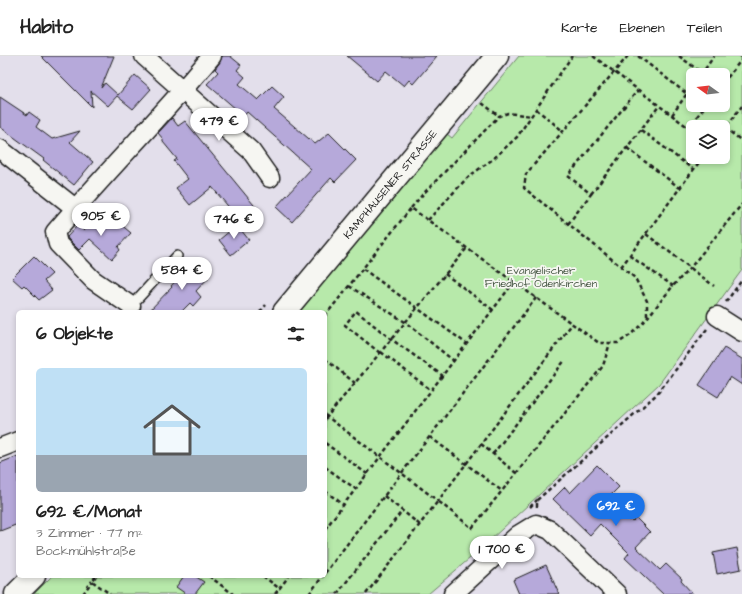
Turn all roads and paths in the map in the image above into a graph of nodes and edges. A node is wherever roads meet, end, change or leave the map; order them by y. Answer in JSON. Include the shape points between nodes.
{"nodes":[{"id":1,"x":144,"y":56,"type":"edge"},
{"id":2,"x":212,"y":56,"type":"edge"},
{"id":3,"x":497,"y":56,"type":"edge"},
{"id":4,"x":572,"y":56,"type":"edge"},
{"id":5,"x":593,"y":56,"type":"edge"},
{"id":6,"x":628,"y":56,"type":"edge"},
{"id":7,"x":638,"y":56,"type":"edge"},
{"id":8,"x":679,"y":56,"type":"edge"},
{"id":9,"x":714,"y":56,"type":"edge"},
{"id":10,"x":742,"y":57,"type":"edge"},
{"id":11,"x":694,"y":68,"type":"edge"},
{"id":12,"x":705,"y":68,"type":"edge"},
{"id":13,"x":614,"y":72,"type":"junction"},
{"id":14,"x":730,"y":74,"type":"edge"},
{"id":15,"x":184,"y":90,"type":"junction"},
{"id":16,"x":638,"y":90,"type":"junction"},
{"id":17,"x":686,"y":93,"type":"edge"},
{"id":18,"x":686,"y":95,"type":"edge"},
{"id":19,"x":659,"y":106,"type":"junction"},
{"id":20,"x":742,"y":106,"type":"edge"},
{"id":21,"x":536,"y":109,"type":"junction"},
{"id":22,"x":741,"y":110,"type":"edge"},
{"id":23,"x":701,"y":112,"type":"edge"},
{"id":24,"x":672,"y":115,"type":"junction"},
{"id":25,"x":532,"y":116,"type":"junction"},
{"id":26,"x":694,"y":120,"type":"edge"},
{"id":27,"x":730,"y":123,"type":"edge"},
{"id":28,"x":686,"y":126,"type":"edge"},
{"id":29,"x":641,"y":130,"type":"junction"},
{"id":30,"x":563,"y":131,"type":"junction"},
{"id":31,"x":730,"y":131,"type":"edge"},
{"id":32,"x":742,"y":141,"type":"edge"},
{"id":33,"x":0,"y":148,"type":"edge"},
{"id":34,"x":627,"y":148,"type":"junction"},
{"id":35,"x":698,"y":164,"type":"edge"},
{"id":36,"x":694,"y":170,"type":"junction"},
{"id":37,"x":270,"y":178,"type":"dead end"},
{"id":38,"x":680,"y":188,"type":"junction"},
{"id":39,"x":592,"y":194,"type":"junction"},
{"id":40,"x":742,"y":204,"type":"edge"},
{"id":41,"x":75,"y":208,"type":"junction"},
{"id":42,"x":411,"y":208,"type":"junction"},
{"id":43,"x":428,"y":220,"type":"junction"},
{"id":44,"x":568,"y":224,"type":"junction"},
{"id":45,"x":646,"y":234,"type":"junction"},
{"id":46,"x":467,"y":248,"type":"junction"},
{"id":47,"x":177,"y":256,"type":"dead end"},
{"id":48,"x":630,"y":256,"type":"junction"},
{"id":49,"x":621,"y":267,"type":"junction"},
{"id":50,"x":690,"y":268,"type":"junction"},
{"id":51,"x":363,"y":269,"type":"junction"},
{"id":52,"x":445,"y":274,"type":"junction"},
{"id":53,"x":742,"y":280,"type":"edge"},
{"id":54,"x":514,"y":282,"type":"junction"},
{"id":55,"x":349,"y":286,"type":"junction"},
{"id":56,"x":673,"y":286,"type":"junction"},
{"id":57,"x":714,"y":286,"type":"dead end"},
{"id":58,"x":536,"y":298,"type":"junction"},
{"id":59,"x":418,"y":308,"type":"junction"},
{"id":60,"x":128,"y":309,"type":"edge"},
{"id":61,"x":286,"y":310,"type":"edge"},
{"id":62,"x":494,"y":310,"type":"junction"},
{"id":63,"x":327,"y":314,"type":"edge"},
{"id":64,"x":717,"y":316,"type":"junction"},
{"id":65,"x":647,"y":317,"type":"junction"},
{"id":66,"x":405,"y":322,"type":"junction"},
{"id":67,"x":572,"y":324,"type":"junction"},
{"id":68,"x":742,"y":332,"type":"edge"},
{"id":69,"x":391,"y":339,"type":"junction"},
{"id":70,"x":610,"y":343,"type":"junction"},
{"id":71,"x":467,"y":344,"type":"junction"},
{"id":72,"x":380,"y":353,"type":"junction"},
{"id":73,"x":454,"y":360,"type":"junction"},
{"id":74,"x":565,"y":360,"type":"dead end"},
{"id":75,"x":327,"y":361,"type":"edge"},
{"id":76,"x":443,"y":376,"type":"junction"},
{"id":77,"x":355,"y":383,"type":"junction"},
{"id":78,"x":431,"y":390,"type":"junction"},
{"id":79,"x":327,"y":416,"type":"edge"},
{"id":80,"x":327,"y":418,"type":"edge"},
{"id":81,"x":430,"y":437,"type":"junction"},
{"id":82,"x":16,"y":442,"type":"edge"},
{"id":83,"x":327,"y":444,"type":"edge"},
{"id":84,"x":481,"y":444,"type":"junction"},
{"id":85,"x":0,"y":448,"type":"edge"},
{"id":86,"x":493,"y":454,"type":"junction"},
{"id":87,"x":380,"y":457,"type":"junction"},
{"id":88,"x":466,"y":464,"type":"junction"},
{"id":89,"x":327,"y":468,"type":"edge"},
{"id":90,"x":516,"y":473,"type":"junction"},
{"id":91,"x":367,"y":474,"type":"junction"},
{"id":92,"x":401,"y":474,"type":"junction"},
{"id":93,"x":356,"y":489,"type":"junction"},
{"id":94,"x":502,"y":491,"type":"junction"},
{"id":95,"x":327,"y":492,"type":"edge"},
{"id":96,"x":384,"y":496,"type":"junction"},
{"id":97,"x":438,"y":501,"type":"junction"},
{"id":98,"x":344,"y":505,"type":"junction"},
{"id":99,"x":402,"y":510,"type":"junction"},
{"id":100,"x":536,"y":524,"type":"junction"},
{"id":101,"x":420,"y":525,"type":"junction"},
{"id":102,"x":327,"y":526,"type":"edge"},
{"id":103,"x":327,"y":570,"type":"edge"},
{"id":104,"x":32,"y":578,"type":"edge"},
{"id":105,"x":94,"y":578,"type":"edge"},
{"id":106,"x":212,"y":578,"type":"edge"},
{"id":107,"x":266,"y":578,"type":"edge"},
{"id":108,"x":288,"y":578,"type":"edge"},
{"id":109,"x":321,"y":578,"type":"edge"},
{"id":110,"x":92,"y":581,"type":"junction"},
{"id":111,"x":280,"y":589,"type":"junction"},
{"id":112,"x":16,"y":594,"type":"edge"},
{"id":113,"x":83,"y":594,"type":"edge"},
{"id":114,"x":110,"y":594,"type":"edge"},
{"id":115,"x":233,"y":594,"type":"edge"},
{"id":116,"x":275,"y":594,"type":"edge"},
{"id":117,"x":309,"y":594,"type":"edge"},
{"id":118,"x":336,"y":594,"type":"edge"},
{"id":119,"x":366,"y":594,"type":"edge"},
{"id":120,"x":452,"y":594,"type":"edge"},
{"id":121,"x":617,"y":594,"type":"edge"}],
"edges":[{"from":1,"to":15,"type":"street"},
{"from":2,"to":15,"type":"street"},
{"from":3,"to":61,"type":"main road","name":"KAMPHAUSENER STRASSE"},
{"from":4,"to":21,"type":"path"},
{"from":5,"to":13,"type":"path"},
{"from":6,"to":13,"type":"path"},
{"from":7,"to":17,"type":"path"},
{"from":8,"to":11,"type":"path"},
{"from":9,"to":12,"type":"path"},
{"from":10,"to":14,"type":"path"},
{"from":13,"to":16,"type":"path"},
{"from":13,"to":30,"type":"path"},
{"from":15,"to":37,"type":"street","via":[[251,151]]},
{"from":15,"to":41,"type":"street"},
{"from":16,"to":19,"type":"path"},
{"from":16,"to":39,"type":"path","via":[[568,176]]},
{"from":18,"to":24,"type":"path"},
{"from":19,"to":24,"type":"path"},
{"from":19,"to":29,"type":"path"},
{"from":20,"to":22,"type":"path"},
{"from":21,"to":25,"type":"path"},
{"from":21,"to":30,"type":"path"},
{"from":22,"to":27,"type":"path"},
{"from":23,"to":26,"type":"path"},
{"from":24,"to":28,"type":"path"},
{"from":25,"to":42,"type":"path","via":[[508,113],[499,116]]},
{"from":25,"to":43,"type":"path","via":[[517,137],[468,177]]},
{"from":29,"to":34,"type":"path"},
{"from":29,"to":36,"type":"path"},
{"from":30,"to":44,"type":"path","via":[[526,174],[524,188]]},
{"from":31,"to":32,"type":"path"},
{"from":33,"to":41,"type":"street"},
{"from":34,"to":38,"type":"path"},
{"from":34,"to":39,"type":"path"},
{"from":35,"to":36,"type":"path"},
{"from":36,"to":38,"type":"path"},
{"from":38,"to":45,"type":"path"},
{"from":39,"to":44,"type":"path"},
{"from":40,"to":50,"type":"path"},
{"from":41,"to":60,"type":"street","via":[[55,232],[58,244],[93,280]]},
{"from":42,"to":43,"type":"path"},
{"from":42,"to":51,"type":"path"},
{"from":43,"to":46,"type":"path"},
{"from":44,"to":49,"type":"path"},
{"from":45,"to":48,"type":"path"},
{"from":45,"to":50,"type":"path"},
{"from":46,"to":52,"type":"path"},
{"from":46,"to":54,"type":"path"},
{"from":47,"to":60,"type":"lane"},
{"from":48,"to":49,"type":"path"},
{"from":48,"to":56,"type":"path"},
{"from":49,"to":65,"type":"path","via":[[635,278],[647,301]]},
{"from":50,"to":56,"type":"path"},
{"from":50,"to":57,"type":"path"},
{"from":51,"to":55,"type":"path"},
{"from":51,"to":59,"type":"path"},
{"from":52,"to":59,"type":"path"},
{"from":52,"to":62,"type":"path"},
{"from":53,"to":64,"type":"path"},
{"from":54,"to":58,"type":"path"},
{"from":54,"to":62,"type":"path"},
{"from":55,"to":63,"type":"path"},
{"from":55,"to":66,"type":"path"},
{"from":56,"to":65,"type":"path"},
{"from":58,"to":67,"type":"path"},
{"from":58,"to":81,"type":"path"},
{"from":59,"to":66,"type":"path"},
{"from":59,"to":71,"type":"path"},
{"from":62,"to":71,"type":"path"},
{"from":64,"to":68,"type":"street"},
{"from":64,"to":100,"type":"path","via":[[657,394],[537,500]]},
{"from":65,"to":70,"type":"path","via":[[629,336],[618,343]]},
{"from":66,"to":69,"type":"path"},
{"from":66,"to":73,"type":"path"},
{"from":67,"to":70,"type":"path","via":[[599,343]]},
{"from":67,"to":84,"type":"path"},
{"from":69,"to":72,"type":"path"},
{"from":69,"to":72,"type":"path","via":[[356,311],[345,325]]},
{"from":69,"to":76,"type":"path"},
{"from":70,"to":90,"type":"path","via":[[603,366]]},
{"from":71,"to":73,"type":"path"},
{"from":72,"to":77,"type":"path"},
{"from":72,"to":78,"type":"path"},
{"from":73,"to":76,"type":"path"},
{"from":74,"to":86,"type":"path"},
{"from":75,"to":77,"type":"path"},
{"from":76,"to":78,"type":"path"},
{"from":77,"to":79,"type":"path"},
{"from":78,"to":87,"type":"path"},
{"from":80,"to":87,"type":"path"},
{"from":81,"to":88,"type":"path"},
{"from":81,"to":92,"type":"path"},
{"from":82,"to":85,"type":"street"},
{"from":83,"to":91,"type":"path"},
{"from":84,"to":86,"type":"path"},
{"from":84,"to":88,"type":"path"},
{"from":86,"to":90,"type":"path"},
{"from":87,"to":91,"type":"path"},
{"from":87,"to":92,"type":"path"},
{"from":88,"to":94,"type":"path"},
{"from":88,"to":97,"type":"path"},
{"from":89,"to":93,"type":"path"},
{"from":90,"to":94,"type":"path"},
{"from":91,"to":93,"type":"path"},
{"from":92,"to":96,"type":"path"},
{"from":92,"to":97,"type":"path"},
{"from":93,"to":98,"type":"path"},
{"from":94,"to":97,"type":"path","via":[[472,528]]},
{"from":95,"to":98,"type":"path"},
{"from":96,"to":99,"type":"path"},
{"from":96,"to":103,"type":"path"},
{"from":97,"to":101,"type":"path"},
{"from":98,"to":102,"type":"path"},
{"from":99,"to":101,"type":"path"},
{"from":99,"to":118,"type":"path"},
{"from":100,"to":120,"type":"street","via":[[518,535]]},
{"from":100,"to":121,"type":"street","via":[[550,530]]},
{"from":101,"to":119,"type":"path"},
{"from":104,"to":112,"type":"main road"},
{"from":105,"to":110,"type":"path"},
{"from":106,"to":115,"type":"path"},
{"from":107,"to":111,"type":"path"},
{"from":108,"to":111,"type":"path"},
{"from":109,"to":117,"type":"path"},
{"from":110,"to":113,"type":"path"},
{"from":110,"to":114,"type":"path"},
{"from":111,"to":116,"type":"path"}]}
